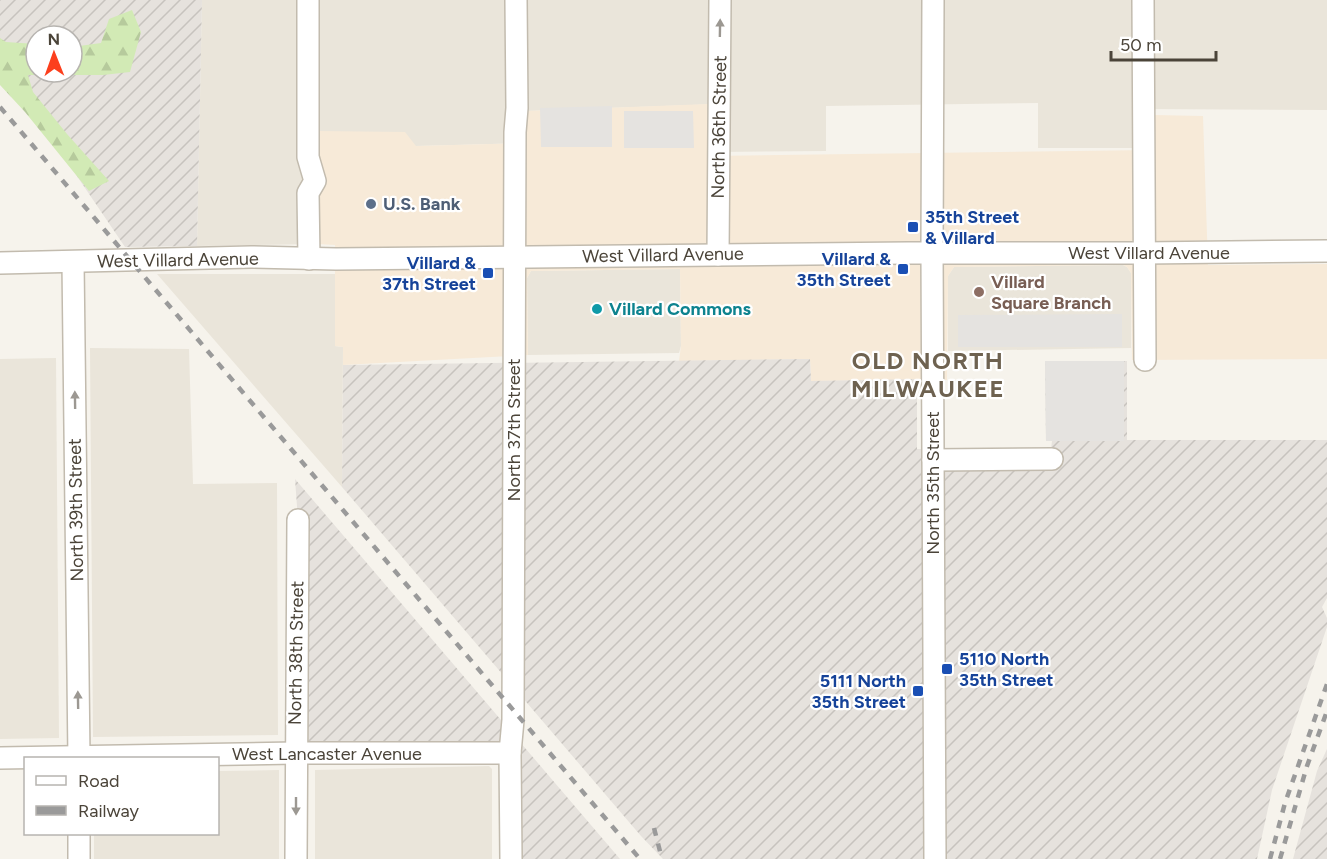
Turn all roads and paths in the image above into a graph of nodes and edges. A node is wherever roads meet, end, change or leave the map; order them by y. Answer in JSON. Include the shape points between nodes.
{"nodes":[{"id":1,"x":308,"y":0,"type":"edge"},
{"id":2,"x":516,"y":0,"type":"edge"},
{"id":3,"x":720,"y":0,"type":"edge"},
{"id":4,"x":933,"y":0,"type":"edge"},
{"id":5,"x":1143,"y":0,"type":"edge"},
{"id":6,"x":1327,"y":251,"type":"edge"},
{"id":7,"x":932,"y":252,"type":"junction"},
{"id":8,"x":1144,"y":254,"type":"junction"},
{"id":9,"x":718,"y":255,"type":"junction"},
{"id":10,"x":515,"y":257,"type":"junction"},
{"id":11,"x":309,"y":259,"type":"junction"},
{"id":12,"x":74,"y":262,"type":"junction"},
{"id":13,"x":0,"y":263,"type":"edge"},
{"id":14,"x":1145,"y":360,"type":"dead end"},
{"id":15,"x":1052,"y":459,"type":"dead end"},
{"id":16,"x":933,"y":460,"type":"junction"},
{"id":17,"x":298,"y":520,"type":"dead end"},
{"id":18,"x":295,"y":753,"type":"junction"},
{"id":19,"x":510,"y":753,"type":"junction"},
{"id":20,"x":79,"y":757,"type":"edge"},
{"id":21,"x":122,"y":757,"type":"edge"},
{"id":22,"x":0,"y":758,"type":"edge"},
{"id":23,"x":24,"y":758,"type":"edge"},
{"id":24,"x":79,"y":835,"type":"edge"},
{"id":25,"x":79,"y":859,"type":"edge"},
{"id":26,"x":296,"y":859,"type":"edge"},
{"id":27,"x":511,"y":859,"type":"edge"},
{"id":28,"x":935,"y":859,"type":"edge"}],
"edges":[{"from":1,"to":11,"type":"street","via":[[308,157],[315,181],[308,193]]},
{"from":2,"to":10,"type":"street","name":"North 37th Street"},
{"from":9,"to":3,"type":"street","name":"North 36th Street","one_way":true},
{"from":4,"to":7,"type":"street","name":"North 35th Street"},
{"from":5,"to":8,"type":"street"},
{"from":6,"to":8,"type":"street","name":"West Villard Avenue"},
{"from":7,"to":8,"type":"street","name":"West Villard Avenue"},
{"from":7,"to":9,"type":"street","name":"West Villard Avenue"},
{"from":7,"to":16,"type":"street","name":"North 35th Street"},
{"from":8,"to":14,"type":"street"},
{"from":9,"to":10,"type":"street","name":"West Villard Avenue"},
{"from":10,"to":11,"type":"street","name":"West Villard Avenue"},
{"from":10,"to":19,"type":"street","name":"North 37th Street"},
{"from":11,"to":12,"type":"street","name":"West Villard Avenue"},
{"from":12,"to":13,"type":"street","name":"West Villard Avenue"},
{"from":20,"to":12,"type":"street","name":"North 39th Street","one_way":true},
{"from":15,"to":16,"type":"street"},
{"from":16,"to":28,"type":"street","name":"North 35th Street"},
{"from":17,"to":18,"type":"street","name":"North 38th Street"},
{"from":18,"to":19,"type":"street","name":"West Lancaster Avenue"},
{"from":18,"to":21,"type":"street","name":"West Lancaster Avenue"},
{"from":18,"to":26,"type":"street","name":"North 38th Street","one_way":true},
{"from":19,"to":27,"type":"street","name":"North 37th Street"},
{"from":22,"to":23,"type":"street","name":"West Lancaster Avenue"},
{"from":24,"to":25,"type":"street"}]}
